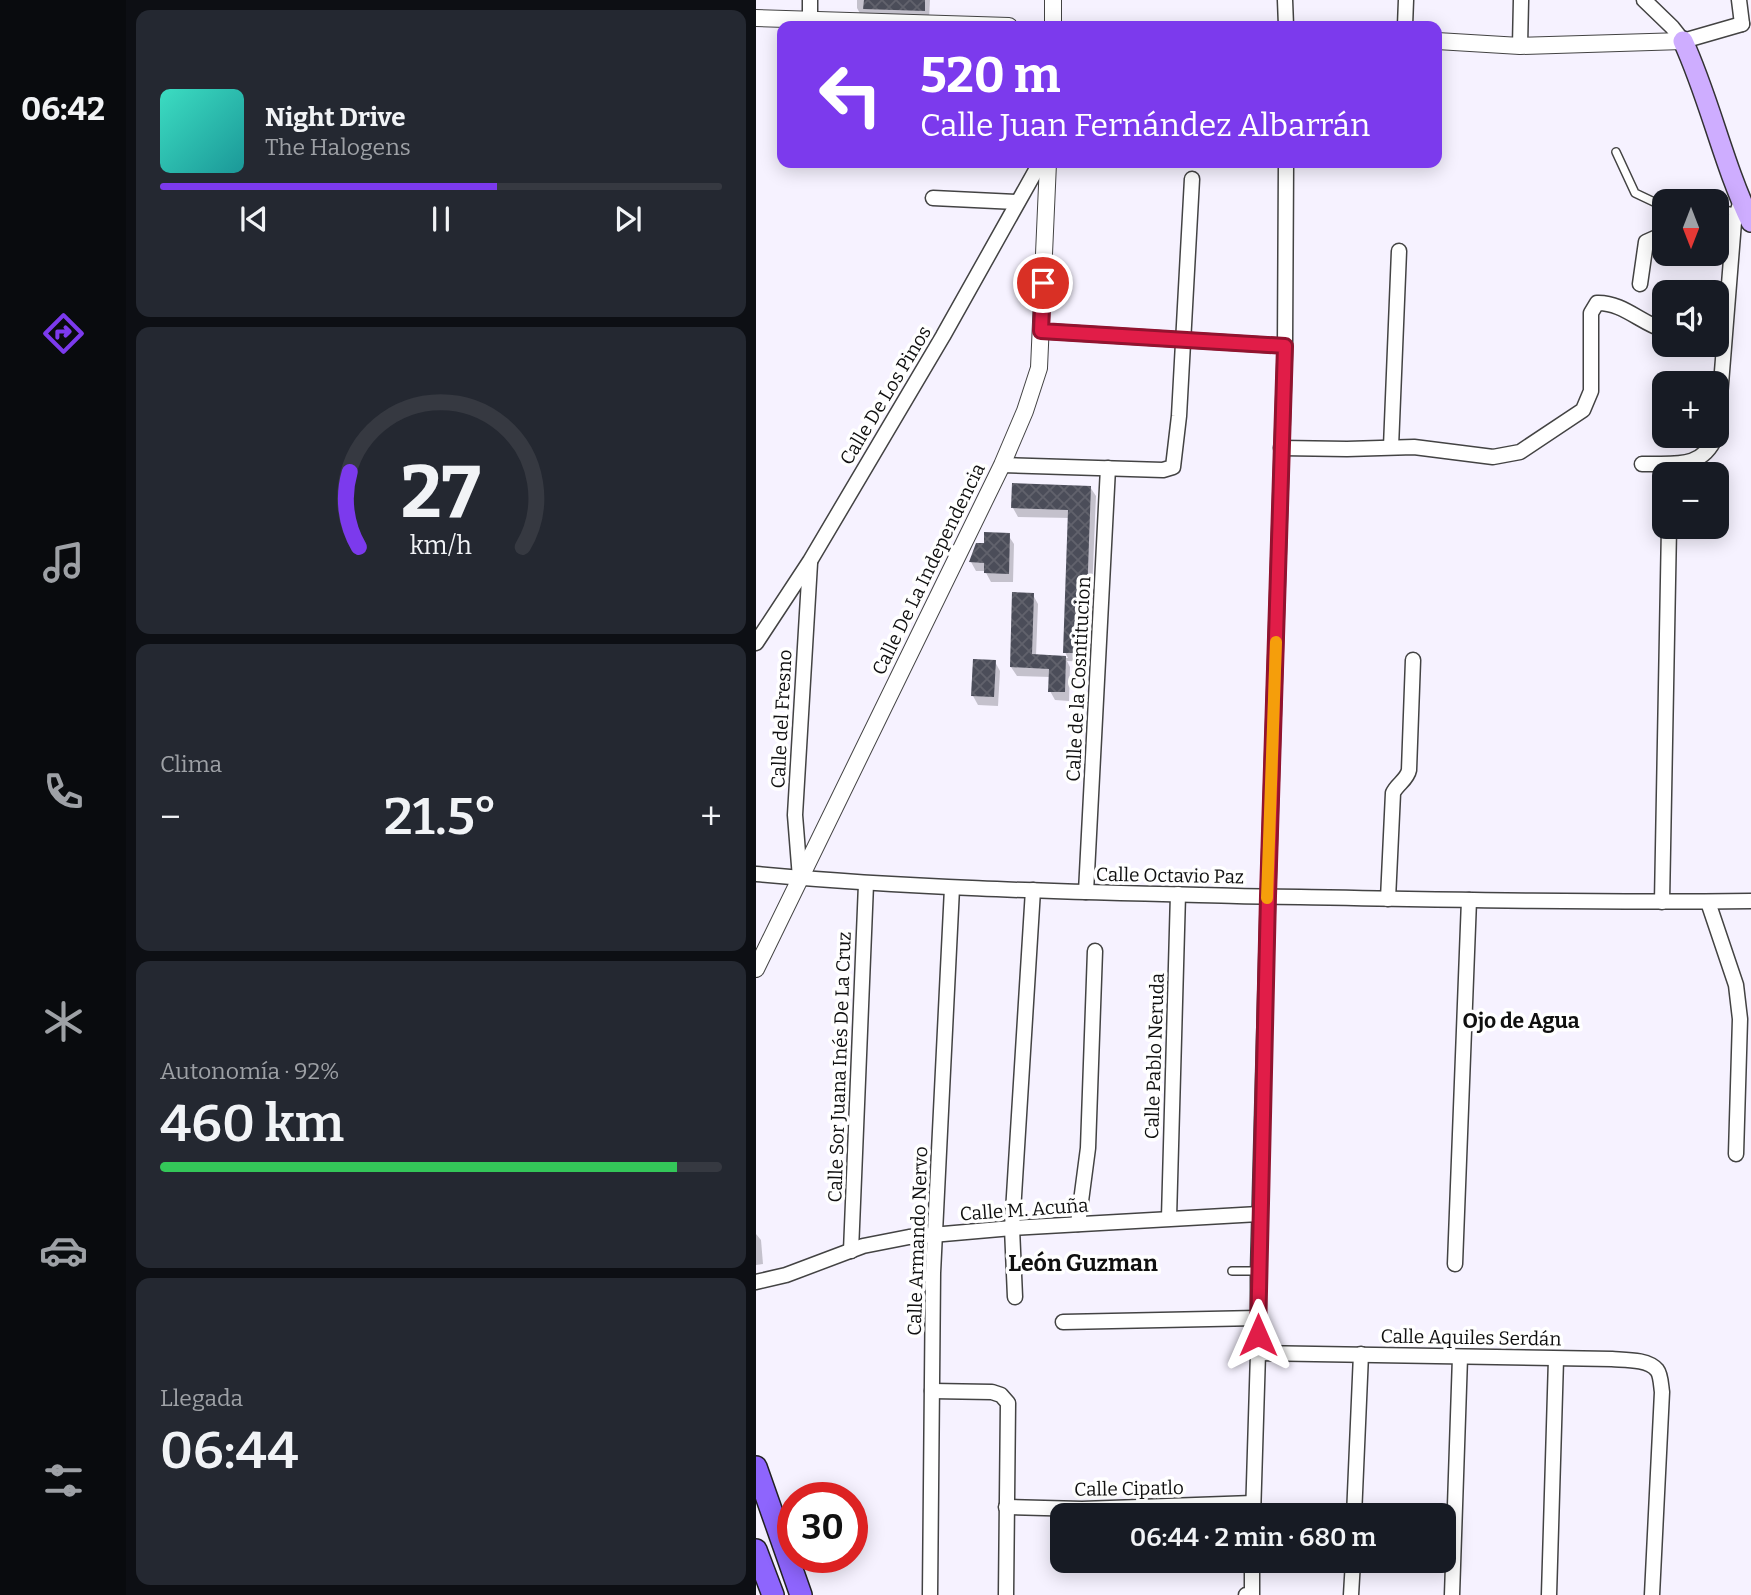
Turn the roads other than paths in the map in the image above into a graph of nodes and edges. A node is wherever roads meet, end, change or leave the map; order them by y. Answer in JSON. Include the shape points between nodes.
{"nodes":[{"id":1,"x":810,"y":0,"type":"edge"},
{"id":2,"x":1054,"y":0,"type":"edge"},
{"id":3,"x":1285,"y":0,"type":"edge"},
{"id":4,"x":1406,"y":0,"type":"edge"},
{"id":5,"x":1521,"y":0,"type":"edge"},
{"id":6,"x":1644,"y":0,"type":"edge"},
{"id":7,"x":1740,"y":0,"type":"edge"},
{"id":8,"x":756,"y":18,"type":"edge"},
{"id":9,"x":810,"y":20,"type":"junction"},
{"id":10,"x":843,"y":21,"type":"edge"},
{"id":11,"x":1053,"y":21,"type":"edge"},
{"id":12,"x":1286,"y":21,"type":"edge"},
{"id":13,"x":1405,"y":21,"type":"edge"},
{"id":14,"x":1746,"y":28,"type":"edge"},
{"id":15,"x":1442,"y":41,"type":"edge"},
{"id":16,"x":1683,"y":41,"type":"junction"},
{"id":17,"x":1520,"y":46,"type":"junction"},
{"id":18,"x":1616,"y":152,"type":"dead end"},
{"id":19,"x":1037,"y":168,"type":"edge"},
{"id":20,"x":1048,"y":168,"type":"edge"},
{"id":21,"x":1286,"y":168,"type":"edge"},
{"id":22,"x":1192,"y":179,"type":"dead end"},
{"id":23,"x":933,"y":198,"type":"dead end"},
{"id":24,"x":1652,"y":201,"type":"edge"},
{"id":25,"x":1016,"y":202,"type":"junction"},
{"id":26,"x":1741,"y":214,"type":"edge"},
{"id":27,"x":1652,"y":239,"type":"edge"},
{"id":28,"x":1399,"y":251,"type":"dead end"},
{"id":29,"x":1640,"y":284,"type":"dead end"},
{"id":30,"x":1729,"y":290,"type":"edge"},
{"id":31,"x":1652,"y":326,"type":"edge"},
{"id":32,"x":1041,"y":331,"type":"junction"},
{"id":33,"x":1183,"y":341,"type":"junction"},
{"id":34,"x":1285,"y":346,"type":"junction"},
{"id":35,"x":1391,"y":447,"type":"junction"},
{"id":36,"x":1282,"y":448,"type":"junction"},
{"id":37,"x":1710,"y":448,"type":"edge"},
{"id":38,"x":1642,"y":464,"type":"dead end"},
{"id":39,"x":1002,"y":465,"type":"junction"},
{"id":40,"x":1108,"y":468,"type":"junction"},
{"id":41,"x":1669,"y":539,"type":"edge"},
{"id":42,"x":810,"y":561,"type":"junction"},
{"id":43,"x":756,"y":643,"type":"edge"},
{"id":44,"x":1413,"y":660,"type":"dead end"},
{"id":45,"x":756,"y":874,"type":"edge"},
{"id":46,"x":800,"y":878,"type":"junction"},
{"id":47,"x":866,"y":884,"type":"junction"},
{"id":48,"x":952,"y":888,"type":"junction"},
{"id":49,"x":1033,"y":890,"type":"junction"},
{"id":50,"x":1086,"y":892,"type":"junction"},
{"id":51,"x":1178,"y":894,"type":"junction"},
{"id":52,"x":1268,"y":896,"type":"junction"},
{"id":53,"x":1388,"y":899,"type":"junction"},
{"id":54,"x":1469,"y":900,"type":"junction"},
{"id":55,"x":1751,"y":901,"type":"edge"},
{"id":56,"x":1662,"y":902,"type":"junction"},
{"id":57,"x":1708,"y":902,"type":"junction"},
{"id":58,"x":1095,"y":951,"type":"dead end"},
{"id":59,"x":756,"y":969,"type":"edge"},
{"id":60,"x":1736,"y":1154,"type":"dead end"},
{"id":61,"x":1259,"y":1214,"type":"junction"},
{"id":62,"x":1169,"y":1218,"type":"junction"},
{"id":63,"x":1078,"y":1224,"type":"junction"},
{"id":64,"x":1012,"y":1228,"type":"junction"},
{"id":65,"x":936,"y":1236,"type":"junction"},
{"id":66,"x":851,"y":1251,"type":"junction"},
{"id":67,"x":1455,"y":1264,"type":"dead end"},
{"id":68,"x":1232,"y":1271,"type":"dead end"},
{"id":69,"x":1258,"y":1271,"type":"junction"},
{"id":70,"x":756,"y":1282,"type":"edge"},
{"id":71,"x":1015,"y":1297,"type":"dead end"},
{"id":72,"x":1258,"y":1318,"type":"junction"},
{"id":73,"x":1063,"y":1322,"type":"dead end"},
{"id":74,"x":1258,"y":1353,"type":"junction"},
{"id":75,"x":1361,"y":1354,"type":"junction"},
{"id":76,"x":1460,"y":1357,"type":"junction"},
{"id":77,"x":1556,"y":1359,"type":"junction"},
{"id":78,"x":932,"y":1391,"type":"junction"},
{"id":79,"x":756,"y":1467,"type":"edge"},
{"id":80,"x":1253,"y":1503,"type":"edge"},
{"id":81,"x":1355,"y":1503,"type":"edge"},
{"id":82,"x":761,"y":1504,"type":"edge"},
{"id":83,"x":1006,"y":1507,"type":"junction"},
{"id":84,"x":1050,"y":1508,"type":"edge"},
{"id":85,"x":756,"y":1550,"type":"edge"},
{"id":86,"x":1252,"y":1573,"type":"edge"},
{"id":87,"x":1352,"y":1573,"type":"edge"},
{"id":88,"x":773,"y":1595,"type":"edge"},
{"id":89,"x":801,"y":1595,"type":"edge"},
{"id":90,"x":930,"y":1595,"type":"edge"},
{"id":91,"x":1006,"y":1595,"type":"edge"},
{"id":92,"x":1246,"y":1595,"type":"edge"},
{"id":93,"x":1252,"y":1595,"type":"edge"},
{"id":94,"x":1351,"y":1595,"type":"edge"},
{"id":95,"x":1451,"y":1595,"type":"edge"},
{"id":96,"x":1549,"y":1595,"type":"edge"},
{"id":97,"x":1652,"y":1595,"type":"edge"}],
"edges":[{"from":1,"to":9,"type":"street"},
{"from":2,"to":11,"type":"street"},
{"from":3,"to":12,"type":"street"},
{"from":4,"to":13,"type":"street"},
{"from":5,"to":17,"type":"street"},
{"from":6,"to":16,"type":"street"},
{"from":7,"to":14,"type":"street"},
{"from":8,"to":9,"type":"street"},
{"from":9,"to":10,"type":"street"},
{"from":14,"to":16,"type":"street"},
{"from":15,"to":17,"type":"street"},
{"from":16,"to":17,"type":"street"},
{"from":16,"to":26,"type":"main road","via":[[1700,79]]},
{"from":18,"to":24,"type":"lane","via":[[1634,192]]},
{"from":19,"to":25,"type":"street","name":"Calle De Los Pinos"},
{"from":20,"to":32,"type":"street","name":"Calle De La Independencia"},
{"from":21,"to":34,"type":"street"},
{"from":22,"to":33,"type":"street"},
{"from":23,"to":25,"type":"street"},
{"from":25,"to":42,"type":"street","name":"Calle De Los Pinos"},
{"from":26,"to":30,"type":"street"},
{"from":27,"to":29,"type":"street","via":[[1646,242]]},
{"from":28,"to":35,"type":"street"},
{"from":31,"to":35,"type":"street","via":[[1610,303],[1597,303],[1591,313],[1591,391],[1583,410],[1520,452],[1493,457]]},
{"from":32,"to":33,"type":"street"},
{"from":32,"to":39,"type":"street","name":"Calle De La Independencia","via":[[1039,368]]},
{"from":33,"to":34,"type":"street"},
{"from":33,"to":40,"type":"street","via":[[1175,463],[1163,470]]},
{"from":34,"to":36,"type":"street"},
{"from":35,"to":36,"type":"street"},
{"from":36,"to":52,"type":"street"},
{"from":37,"to":38,"type":"street","via":[[1692,462]]},
{"from":39,"to":40,"type":"street"},
{"from":39,"to":46,"type":"street","name":"Calle De La Independencia"},
{"from":40,"to":50,"type":"street","name":"Calle de la Cosntitucion"},
{"from":41,"to":56,"type":"street"},
{"from":42,"to":43,"type":"street","name":"Calle De Los Pinos"},
{"from":42,"to":46,"type":"street","name":"Calle del Fresno","via":[[795,816]]},
{"from":44,"to":53,"type":"street","via":[[1409,770],[1393,793]]},
{"from":45,"to":46,"type":"street","name":"Calle Octavio Paz"},
{"from":46,"to":47,"type":"street","name":"Calle Octavio Paz"},
{"from":46,"to":59,"type":"street","name":"Calle De La Independencia"},
{"from":47,"to":48,"type":"street","name":"Calle Octavio Paz"},
{"from":47,"to":66,"type":"street","name":"Calle Sor Juana Inés De La Cruz"},
{"from":48,"to":49,"type":"street","name":"Calle Octavio Paz"},
{"from":48,"to":65,"type":"street","name":"Calle Armando Nervo"},
{"from":49,"to":50,"type":"street","name":"Calle Octavio Paz"},
{"from":49,"to":64,"type":"street"},
{"from":50,"to":51,"type":"street","name":"Calle Octavio Paz"},
{"from":51,"to":52,"type":"street","name":"Calle Octavio Paz"},
{"from":51,"to":62,"type":"street","name":"Calle Pablo Neruda"},
{"from":52,"to":53,"type":"street","name":"Calle Octavio Paz"},
{"from":52,"to":61,"type":"street"},
{"from":53,"to":54,"type":"street","name":"Calle Octavio Paz"},
{"from":54,"to":56,"type":"street","name":"Calle Octavio Paz"},
{"from":54,"to":67,"type":"street"},
{"from":55,"to":57,"type":"street","name":"Calle Octavio Paz"},
{"from":56,"to":57,"type":"street","name":"Calle Octavio Paz"},
{"from":57,"to":60,"type":"street","via":[[1736,985],[1740,1018]]},
{"from":58,"to":63,"type":"street","via":[[1088,1148]]},
{"from":61,"to":62,"type":"street","name":"Calle M. Acuña"},
{"from":61,"to":69,"type":"street"},
{"from":62,"to":63,"type":"street","name":"Calle M. Acuña"},
{"from":63,"to":64,"type":"street","name":"Calle M. Acuña"},
{"from":64,"to":65,"type":"street","name":"Calle M. Acuña"},
{"from":64,"to":71,"type":"street"},
{"from":65,"to":66,"type":"street","name":"Calle M. Acuña","via":[[888,1240]]},
{"from":65,"to":78,"type":"street","name":"Calle Armando Nervo"},
{"from":66,"to":70,"type":"street","name":"Calle M. Acuña"},
{"from":68,"to":69,"type":"lane"},
{"from":69,"to":72,"type":"street"},
{"from":72,"to":73,"type":"street"},
{"from":72,"to":74,"type":"street"},
{"from":74,"to":75,"type":"street","name":"Calle Aquiles Serdán"},
{"from":74,"to":80,"type":"street"},
{"from":75,"to":76,"type":"street","name":"Calle Aquiles Serdán"},
{"from":75,"to":81,"type":"street"},
{"from":76,"to":77,"type":"street","name":"Calle Aquiles Serdán"},
{"from":76,"to":95,"type":"street"},
{"from":77,"to":96,"type":"street"},
{"from":77,"to":97,"type":"street","name":"Calle Aquiles Serdán","via":[[1612,1359],[1646,1364],[1659,1372],[1662,1392]]},
{"from":78,"to":83,"type":"street","via":[[992,1392],[1005,1398],[1009,1413]]},
{"from":78,"to":90,"type":"street","name":"Calle Armando Nervo"},
{"from":79,"to":82,"type":"main road"},
{"from":82,"to":89,"type":"main road"},
{"from":83,"to":84,"type":"street","name":"Calle Cipatlo"},
{"from":83,"to":91,"type":"street"},
{"from":85,"to":88,"type":"main road"},
{"from":86,"to":93,"type":"street"},
{"from":87,"to":94,"type":"street"},
{"from":92,"to":93,"type":"street"}]}
